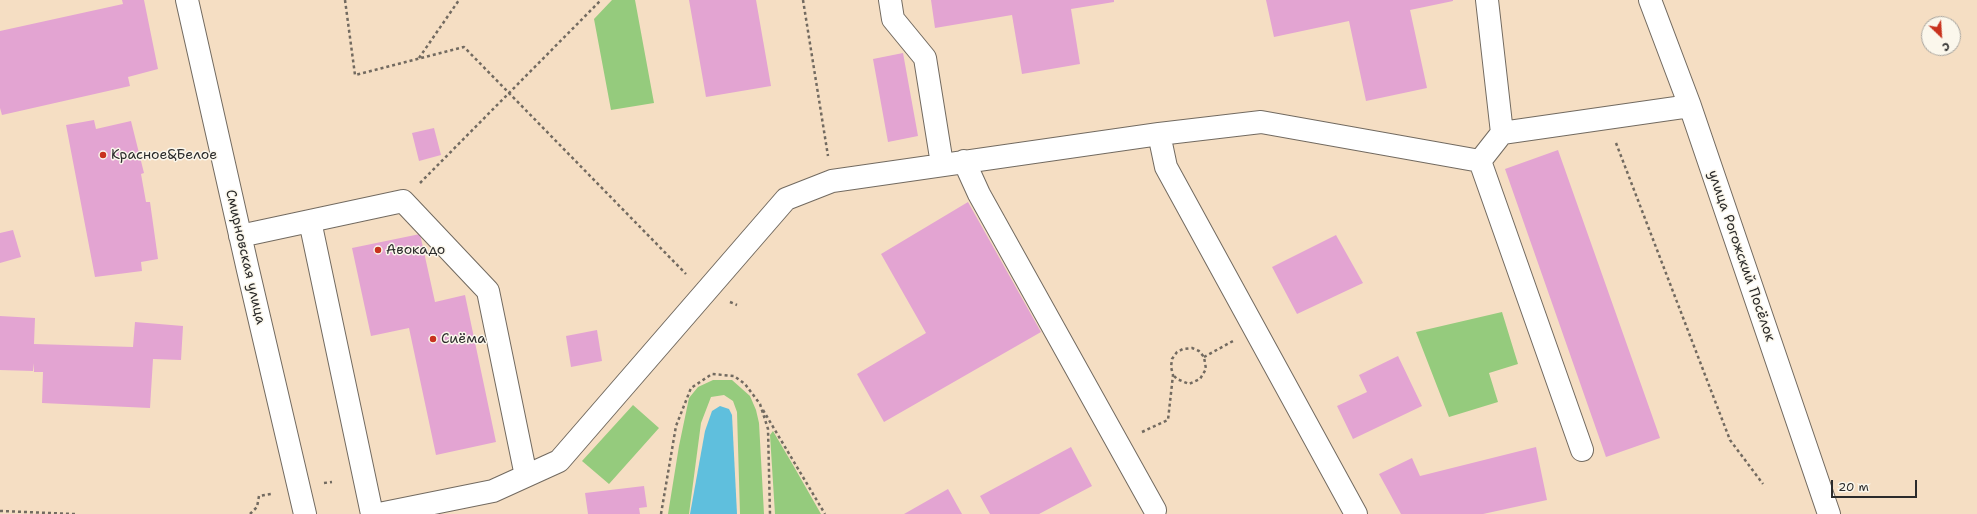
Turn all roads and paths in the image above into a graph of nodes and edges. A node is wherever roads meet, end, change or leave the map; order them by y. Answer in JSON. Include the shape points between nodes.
{"nodes":[{"id":1,"x":187,"y":0,"type":"edge"},
{"id":2,"x":345,"y":0,"type":"edge"},
{"id":3,"x":459,"y":0,"type":"edge"},
{"id":4,"x":601,"y":0,"type":"edge"},
{"id":5,"x":803,"y":0,"type":"edge"},
{"id":6,"x":890,"y":0,"type":"edge"},
{"id":7,"x":1487,"y":0,"type":"edge"},
{"id":8,"x":1650,"y":0,"type":"edge"},
{"id":9,"x":418,"y":59,"type":"junction"},
{"id":10,"x":510,"y":93,"type":"junction"},
{"id":11,"x":1690,"y":106,"type":"junction"},
{"id":12,"x":1607,"y":118,"type":"junction"},
{"id":13,"x":1502,"y":133,"type":"junction"},
{"id":14,"x":1159,"y":134,"type":"junction"},
{"id":15,"x":964,"y":161,"type":"junction"},
{"id":16,"x":1480,"y":161,"type":"junction"},
{"id":17,"x":942,"y":164,"type":"junction"},
{"id":18,"x":832,"y":181,"type":"junction"},
{"id":19,"x":403,"y":201,"type":"junction"},
{"id":20,"x":310,"y":221,"type":"junction"},
{"id":21,"x":240,"y":236,"type":"junction"},
{"id":22,"x":704,"y":293,"type":"junction"},
{"id":23,"x":737,"y":305,"type":"dead end"},
{"id":24,"x":1255,"y":329,"type":"junction"},
{"id":25,"x":1204,"y":357,"type":"junction"},
{"id":26,"x":1173,"y":374,"type":"junction"},
{"id":27,"x":760,"y":404,"type":"junction"},
{"id":28,"x":1118,"y":444,"type":"junction"},
{"id":29,"x":1582,"y":450,"type":"dead end"},
{"id":30,"x":526,"y":476,"type":"junction"},
{"id":31,"x":332,"y":482,"type":"dead end"},
{"id":32,"x":322,"y":484,"type":"dead end"},
{"id":33,"x":1763,"y":484,"type":"dead end"},
{"id":34,"x":271,"y":494,"type":"dead end"},
{"id":35,"x":0,"y":511,"type":"edge"},
{"id":36,"x":1154,"y":513,"type":"edge"},
{"id":37,"x":76,"y":514,"type":"edge"},
{"id":38,"x":250,"y":514,"type":"edge"},
{"id":39,"x":305,"y":514,"type":"edge"},
{"id":40,"x":372,"y":514,"type":"edge"},
{"id":41,"x":379,"y":514,"type":"edge"},
{"id":42,"x":661,"y":514,"type":"edge"},
{"id":43,"x":770,"y":514,"type":"edge"},
{"id":44,"x":825,"y":514,"type":"edge"},
{"id":45,"x":1356,"y":514,"type":"edge"},
{"id":46,"x":1829,"y":514,"type":"edge"}],
"edges":[{"from":1,"to":21,"type":"street","name":"Смирновская улица"},
{"from":2,"to":9,"type":"path","via":[[355,74]]},
{"from":3,"to":9,"type":"path"},
{"from":4,"to":10,"type":"path"},
{"from":5,"to":18,"type":"path"},
{"from":6,"to":17,"type":"street","via":[[893,19],[925,58]]},
{"from":7,"to":13,"type":"street"},
{"from":8,"to":11,"type":"street","name":"улица Рогожский Посёлок"},
{"from":9,"to":10,"type":"path","via":[[464,47]]},
{"from":10,"to":19,"type":"path"},
{"from":10,"to":22,"type":"path"},
{"from":11,"to":12,"type":"street"},
{"from":11,"to":46,"type":"street","name":"улица Рогожский Посёлок"},
{"from":12,"to":13,"type":"street"},
{"from":12,"to":33,"type":"path","via":[[1730,440]]},
{"from":13,"to":16,"type":"street"},
{"from":14,"to":15,"type":"street"},
{"from":14,"to":16,"type":"street","via":[[1261,122]]},
{"from":14,"to":24,"type":"street","via":[[1166,168]]},
{"from":15,"to":17,"type":"street"},
{"from":15,"to":28,"type":"street","via":[[979,194]]},
{"from":16,"to":29,"type":"street"},
{"from":17,"to":18,"type":"street"},
{"from":18,"to":22,"type":"street","via":[[786,199]]},
{"from":19,"to":20,"type":"street"},
{"from":19,"to":30,"type":"street","via":[[488,291]]},
{"from":20,"to":21,"type":"street"},
{"from":20,"to":40,"type":"street"},
{"from":21,"to":39,"type":"street","name":"Смирновская улица"},
{"from":22,"to":23,"type":"path"},
{"from":22,"to":30,"type":"street","via":[[559,461]]},
{"from":24,"to":25,"type":"path"},
{"from":24,"to":45,"type":"street"},
{"from":25,"to":26,"type":"path","via":[[1204,374],[1195,382],[1182,382]]},
{"from":25,"to":26,"type":"path","via":[[1192,348],[1177,352],[1172,359]]},
{"from":26,"to":28,"type":"path","via":[[1168,420]]},
{"from":27,"to":42,"type":"path","via":[[745,384],[734,376],[712,374],[691,388],[676,426]]},
{"from":27,"to":43,"type":"path","via":[[768,429]]},
{"from":27,"to":44,"type":"path"},
{"from":28,"to":36,"type":"street"},
{"from":30,"to":41,"type":"street","via":[[494,492]]},
{"from":31,"to":32,"type":"path"},
{"from":34,"to":38,"type":"path","via":[[259,496],[257,507]]},
{"from":35,"to":37,"type":"path"}]}
